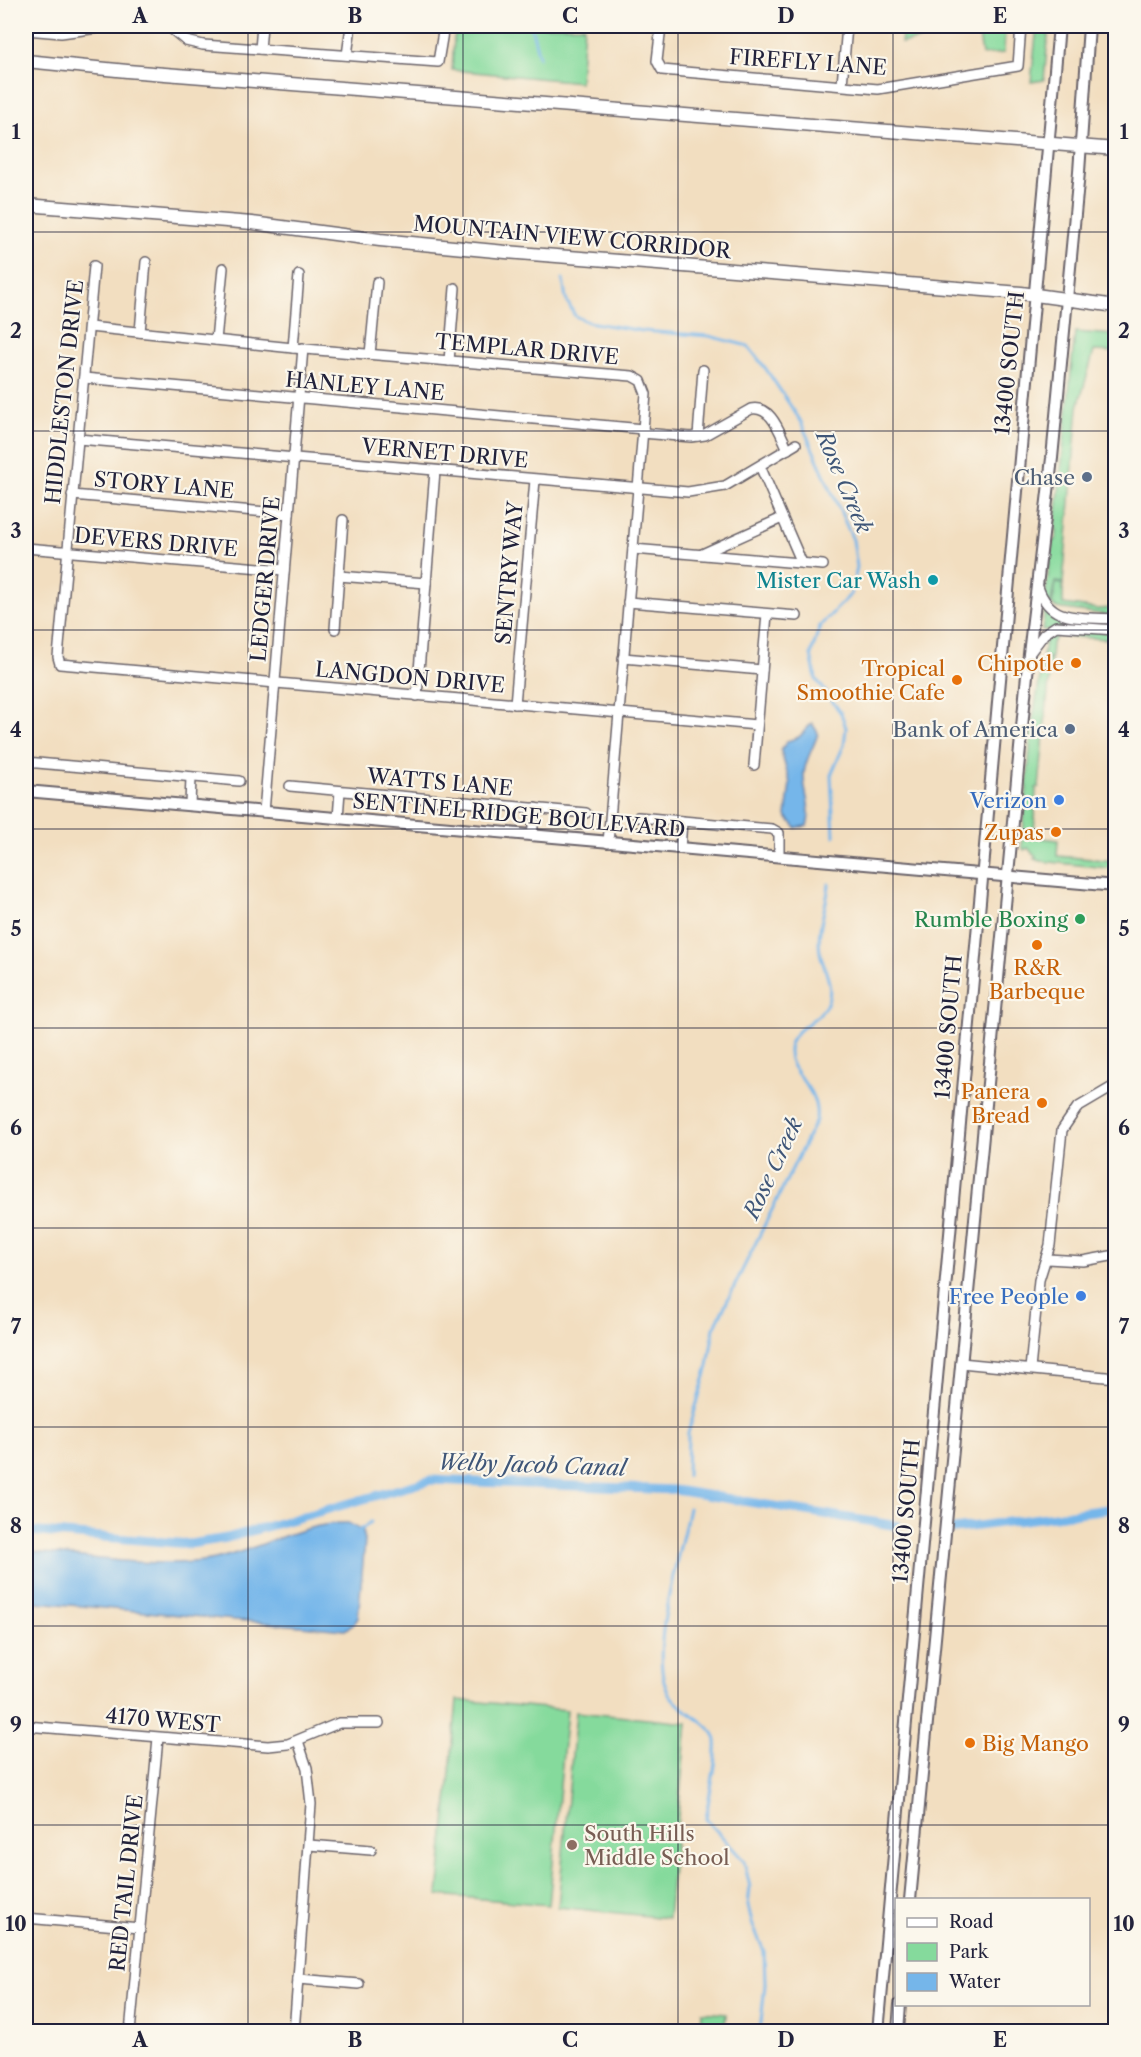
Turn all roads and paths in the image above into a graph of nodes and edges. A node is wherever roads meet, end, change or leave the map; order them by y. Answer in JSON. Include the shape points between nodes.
{"nodes":[{"id":1,"x":112,"y":26,"type":"edge"},
{"id":2,"x":168,"y":26,"type":"edge"},
{"id":3,"x":262,"y":26,"type":"edge"},
{"id":4,"x":351,"y":26,"type":"edge"},
{"id":5,"x":444,"y":26,"type":"edge"},
{"id":6,"x":661,"y":26,"type":"edge"},
{"id":7,"x":847,"y":26,"type":"edge"},
{"id":8,"x":1021,"y":26,"type":"edge"},
{"id":9,"x":1059,"y":26,"type":"edge"},
{"id":10,"x":1089,"y":26,"type":"edge"},
{"id":11,"x":26,"y":30,"type":"edge"},
{"id":12,"x":260,"y":49,"type":"junction"},
{"id":13,"x":347,"y":55,"type":"junction"},
{"id":14,"x":26,"y":61,"type":"edge"},
{"id":15,"x":842,"y":86,"type":"junction"},
{"id":16,"x":1049,"y":143,"type":"junction"},
{"id":17,"x":1081,"y":146,"type":"junction"},
{"id":18,"x":1116,"y":149,"type":"edge"},
{"id":19,"x":26,"y":205,"type":"edge"},
{"id":20,"x":146,"y":262,"type":"dead end"},
{"id":21,"x":94,"y":266,"type":"dead end"},
{"id":22,"x":223,"y":268,"type":"dead end"},
{"id":23,"x":299,"y":275,"type":"dead end"},
{"id":24,"x":376,"y":282,"type":"dead end"},
{"id":25,"x":455,"y":288,"type":"dead end"},
{"id":26,"x":1035,"y":296,"type":"junction"},
{"id":27,"x":1067,"y":300,"type":"junction"},
{"id":28,"x":1116,"y":306,"type":"edge"},
{"id":29,"x":89,"y":327,"type":"junction"},
{"id":30,"x":140,"y":332,"type":"junction"},
{"id":31,"x":216,"y":340,"type":"junction"},
{"id":32,"x":298,"y":348,"type":"junction"},
{"id":33,"x":370,"y":354,"type":"junction"},
{"id":34,"x":449,"y":361,"type":"junction"},
{"id":35,"x":703,"y":370,"type":"dead end"},
{"id":36,"x":84,"y":378,"type":"junction"},
{"id":37,"x":299,"y":398,"type":"junction"},
{"id":38,"x":643,"y":431,"type":"junction"},
{"id":39,"x":698,"y":436,"type":"junction"},
{"id":40,"x":78,"y":439,"type":"junction"},
{"id":41,"x":792,"y":447,"type":"joint"},
{"id":42,"x":293,"y":458,"type":"junction"},
{"id":43,"x":760,"y":466,"type":"junction"},
{"id":44,"x":435,"y":471,"type":"junction"},
{"id":45,"x":535,"y":480,"type":"junction"},
{"id":46,"x":638,"y":488,"type":"junction"},
{"id":47,"x":72,"y":495,"type":"junction"},
{"id":48,"x":289,"y":514,"type":"junction"},
{"id":49,"x":782,"y":518,"type":"junction"},
{"id":50,"x":344,"y":520,"type":"dead end"},
{"id":51,"x":26,"y":548,"type":"edge"},
{"id":52,"x":633,"y":549,"type":"junction"},
{"id":53,"x":66,"y":552,"type":"junction"},
{"id":54,"x":700,"y":555,"type":"junction"},
{"id":55,"x":802,"y":563,"type":"junction"},
{"id":56,"x":823,"y":565,"type":"dead end"},
{"id":57,"x":284,"y":570,"type":"junction"},
{"id":58,"x":339,"y":576,"type":"junction"},
{"id":59,"x":426,"y":583,"type":"junction"},
{"id":60,"x":1036,"y":584,"type":"junction"},
{"id":61,"x":628,"y":602,"type":"junction"},
{"id":62,"x":767,"y":614,"type":"junction"},
{"id":63,"x":796,"y":616,"type":"dead end"},
{"id":64,"x":1116,"y":619,"type":"edge"},
{"id":65,"x":335,"y":629,"type":"dead end"},
{"id":66,"x":1116,"y":630,"type":"edge"},
{"id":67,"x":1029,"y":654,"type":"junction"},
{"id":68,"x":623,"y":658,"type":"junction"},
{"id":69,"x":60,"y":664,"type":"joint"},
{"id":70,"x":762,"y":670,"type":"junction"},
{"id":71,"x":275,"y":684,"type":"junction"},
{"id":72,"x":417,"y":696,"type":"junction"},
{"id":73,"x":515,"y":704,"type":"junction"},
{"id":74,"x":618,"y":713,"type":"junction"},
{"id":75,"x":757,"y":725,"type":"junction"},
{"id":76,"x":26,"y":762,"type":"edge"},
{"id":77,"x":754,"y":765,"type":"dead end"},
{"id":78,"x":191,"y":777,"type":"junction"},
{"id":79,"x":239,"y":781,"type":"dead end"},
{"id":80,"x":290,"y":786,"type":"dead end"},
{"id":81,"x":26,"y":791,"type":"edge"},
{"id":82,"x":340,"y":791,"type":"junction"},
{"id":83,"x":190,"y":805,"type":"junction"},
{"id":84,"x":536,"y":808,"type":"junction"},
{"id":85,"x":264,"y":812,"type":"junction"},
{"id":86,"x":586,"y":813,"type":"dead end"},
{"id":87,"x":638,"y":817,"type":"dead end"},
{"id":88,"x":338,"y":818,"type":"junction"},
{"id":89,"x":682,"y":821,"type":"junction"},
{"id":90,"x":532,"y":836,"type":"junction"},
{"id":91,"x":608,"y":843,"type":"junction"},
{"id":92,"x":680,"y":849,"type":"junction"},
{"id":93,"x":779,"y":857,"type":"junction"},
{"id":94,"x":981,"y":875,"type":"junction"},
{"id":95,"x":1008,"y":877,"type":"junction"},
{"id":96,"x":1116,"y":886,"type":"edge"},
{"id":97,"x":1116,"y":1085,"type":"edge"},
{"id":98,"x":1116,"y":1255,"type":"edge"},
{"id":99,"x":1047,"y":1259,"type":"junction"},
{"id":100,"x":961,"y":1362,"type":"junction"},
{"id":101,"x":1030,"y":1369,"type":"junction"},
{"id":102,"x":1116,"y":1378,"type":"edge"},
{"id":103,"x":379,"y":1723,"type":"dead end"},
{"id":104,"x":26,"y":1726,"type":"edge"},
{"id":105,"x":158,"y":1738,"type":"junction"},
{"id":106,"x":298,"y":1741,"type":"junction"},
{"id":107,"x":309,"y":1845,"type":"junction"},
{"id":108,"x":371,"y":1850,"type":"dead end"},
{"id":109,"x":910,"y":1898,"type":"edge"},
{"id":110,"x":26,"y":1918,"type":"edge"},
{"id":111,"x":140,"y":1928,"type":"junction"},
{"id":112,"x":298,"y":1979,"type":"junction"},
{"id":113,"x":359,"y":1984,"type":"dead end"},
{"id":114,"x":900,"y":2006,"type":"edge"},
{"id":115,"x":130,"y":2031,"type":"edge"},
{"id":116,"x":294,"y":2031,"type":"edge"},
{"id":117,"x":878,"y":2031,"type":"edge"},
{"id":118,"x":898,"y":2031,"type":"edge"}],
"edges":[{"from":1,"to":11,"type":"street","via":[[61,33]]},
{"from":2,"to":12,"type":"street","via":[[186,41]]},
{"from":3,"to":12,"type":"street"},
{"from":4,"to":13,"type":"street"},
{"from":5,"to":13,"type":"street","via":[[438,62]]},
{"from":6,"to":15,"type":"street","name":"FIREFLY LANE","via":[[657,61],[662,70]]},
{"from":7,"to":15,"type":"street"},
{"from":8,"to":15,"type":"street","name":"FIREFLY LANE","via":[[1018,66],[878,89]]},
{"from":9,"to":16,"type":"main road","name":"13400 SOUTH"},
{"from":10,"to":17,"type":"main road","name":"13400 SOUTH"},
{"from":12,"to":13,"type":"street"},
{"from":14,"to":16,"type":"highway"},
{"from":16,"to":17,"type":"highway"},
{"from":16,"to":26,"type":"main road","name":"13400 SOUTH"},
{"from":17,"to":18,"type":"highway"},
{"from":17,"to":27,"type":"main road","name":"13400 SOUTH"},
{"from":19,"to":26,"type":"highway","name":"MOUNTAIN VIEW CORRIDOR","via":[[252,223],[506,252]]},
{"from":20,"to":30,"type":"street"},
{"from":21,"to":29,"type":"street","name":"HIDDLESTON DRIVE"},
{"from":22,"to":31,"type":"street"},
{"from":23,"to":32,"type":"street","name":"LEDGER DRIVE"},
{"from":24,"to":33,"type":"street"},
{"from":25,"to":34,"type":"street"},
{"from":26,"to":27,"type":"highway","name":"MOUNTAIN VIEW CORRIDOR"},
{"from":26,"to":94,"type":"main road","name":"13400 SOUTH"},
{"from":27,"to":28,"type":"highway","name":"MOUNTAIN VIEW CORRIDOR"},
{"from":27,"to":60,"type":"main road","name":"13400 SOUTH"},
{"from":29,"to":30,"type":"street","name":"TEMPLAR DRIVE"},
{"from":29,"to":36,"type":"street","name":"HIDDLESTON DRIVE"},
{"from":30,"to":31,"type":"street","name":"TEMPLAR DRIVE"},
{"from":31,"to":32,"type":"street","name":"TEMPLAR DRIVE"},
{"from":32,"to":33,"type":"street","name":"TEMPLAR DRIVE"},
{"from":32,"to":37,"type":"street","name":"LEDGER DRIVE"},
{"from":33,"to":34,"type":"street","name":"TEMPLAR DRIVE"},
{"from":34,"to":38,"type":"street","name":"TEMPLAR DRIVE","via":[[635,377],[643,383],[646,394]]},
{"from":35,"to":39,"type":"street"},
{"from":36,"to":37,"type":"street","name":"HANLEY LANE"},
{"from":36,"to":40,"type":"street","name":"HIDDLESTON DRIVE"},
{"from":37,"to":38,"type":"street","name":"HANLEY LANE"},
{"from":37,"to":42,"type":"street","name":"LEDGER DRIVE"},
{"from":38,"to":39,"type":"street","name":"HANLEY LANE"},
{"from":38,"to":46,"type":"street","name":"TEMPLAR DRIVE"},
{"from":39,"to":41,"type":"street","name":"HANLEY LANE","via":[[759,408],[768,413]]},
{"from":40,"to":42,"type":"street","name":"VERNET DRIVE"},
{"from":40,"to":47,"type":"street","name":"HIDDLESTON DRIVE"},
{"from":41,"to":43,"type":"street","name":"VERNET DRIVE"},
{"from":42,"to":44,"type":"street","name":"VERNET DRIVE"},
{"from":42,"to":48,"type":"street","name":"LEDGER DRIVE"},
{"from":43,"to":46,"type":"street","name":"VERNET DRIVE","via":[[725,486],[709,490]]},
{"from":43,"to":49,"type":"street"},
{"from":44,"to":45,"type":"street","name":"VERNET DRIVE"},
{"from":44,"to":59,"type":"street"},
{"from":45,"to":46,"type":"street","name":"VERNET DRIVE"},
{"from":45,"to":73,"type":"street","name":"SENTRY WAY"},
{"from":46,"to":52,"type":"street","name":"TEMPLAR DRIVE"},
{"from":47,"to":48,"type":"street","name":"STORY LANE"},
{"from":47,"to":53,"type":"street","name":"HIDDLESTON DRIVE"},
{"from":48,"to":57,"type":"street","name":"LEDGER DRIVE"},
{"from":49,"to":54,"type":"street"},
{"from":49,"to":55,"type":"street"},
{"from":50,"to":58,"type":"street"},
{"from":51,"to":53,"type":"street","name":"DEVERS DRIVE"},
{"from":52,"to":54,"type":"street"},
{"from":52,"to":61,"type":"street","name":"TEMPLAR DRIVE"},
{"from":53,"to":57,"type":"street","name":"DEVERS DRIVE"},
{"from":53,"to":69,"type":"street","name":"HIDDLESTON DRIVE"},
{"from":54,"to":55,"type":"street"},
{"from":55,"to":56,"type":"street"},
{"from":57,"to":71,"type":"street","name":"LEDGER DRIVE"},
{"from":58,"to":59,"type":"street"},
{"from":58,"to":65,"type":"street"},
{"from":59,"to":72,"type":"street"},
{"from":60,"to":64,"type":"street","via":[[1043,603],[1052,611]]},
{"from":60,"to":67,"type":"main road","name":"13400 SOUTH"},
{"from":61,"to":62,"type":"street"},
{"from":61,"to":68,"type":"street","name":"TEMPLAR DRIVE"},
{"from":62,"to":63,"type":"street"},
{"from":62,"to":70,"type":"street"},
{"from":66,"to":67,"type":"street","via":[[1056,626],[1044,634]]},
{"from":67,"to":95,"type":"main road","name":"13400 SOUTH"},
{"from":68,"to":70,"type":"street"},
{"from":68,"to":74,"type":"street","name":"TEMPLAR DRIVE"},
{"from":69,"to":71,"type":"street","name":"LANGDON DRIVE"},
{"from":70,"to":75,"type":"street"},
{"from":71,"to":72,"type":"street","name":"LANGDON DRIVE"},
{"from":71,"to":85,"type":"street","name":"LEDGER DRIVE"},
{"from":72,"to":73,"type":"street","name":"LANGDON DRIVE"},
{"from":73,"to":74,"type":"street","name":"LANGDON DRIVE"},
{"from":74,"to":75,"type":"street","name":"LANGDON DRIVE"},
{"from":74,"to":91,"type":"street","name":"TEMPLAR DRIVE"},
{"from":75,"to":77,"type":"street"},
{"from":76,"to":78,"type":"street"},
{"from":78,"to":79,"type":"street"},
{"from":78,"to":83,"type":"street"},
{"from":80,"to":82,"type":"street","name":"WATTS LANE"},
{"from":81,"to":83,"type":"main road","name":"SENTINEL RIDGE BOULEVARD"},
{"from":82,"to":84,"type":"street","name":"WATTS LANE"},
{"from":82,"to":88,"type":"street","name":"WATTS LANE"},
{"from":83,"to":85,"type":"main road","name":"SENTINEL RIDGE BOULEVARD"},
{"from":84,"to":86,"type":"street","name":"WATTS LANE"},
{"from":84,"to":90,"type":"street","name":"WATTS LANE"},
{"from":85,"to":88,"type":"main road","name":"SENTINEL RIDGE BOULEVARD"},
{"from":87,"to":89,"type":"street"},
{"from":88,"to":90,"type":"main road","name":"SENTINEL RIDGE BOULEVARD"},
{"from":89,"to":92,"type":"street"},
{"from":89,"to":93,"type":"street","via":[[772,829],[779,833]]},
{"from":90,"to":91,"type":"main road","name":"SENTINEL RIDGE BOULEVARD"},
{"from":91,"to":92,"type":"main road","name":"SENTINEL RIDGE BOULEVARD"},
{"from":92,"to":93,"type":"main road","name":"SENTINEL RIDGE BOULEVARD"},
{"from":93,"to":94,"type":"main road","name":"SENTINEL RIDGE BOULEVARD"},
{"from":94,"to":95,"type":"main road","name":"SENTINEL RIDGE BOULEVARD"},
{"from":94,"to":117,"type":"main road","name":"13400 SOUTH"},
{"from":95,"to":96,"type":"main road","name":"SENTINEL RIDGE BOULEVARD"},
{"from":95,"to":100,"type":"main road","name":"13400 SOUTH"},
{"from":97,"to":99,"type":"street","via":[[1077,1108],[1062,1130]]},
{"from":98,"to":99,"type":"street","via":[[1083,1261]]},
{"from":99,"to":101,"type":"street","via":[[1039,1280]]},
{"from":100,"to":101,"type":"street"},
{"from":100,"to":109,"type":"main road","name":"13400 SOUTH"},
{"from":101,"to":102,"type":"street"},
{"from":103,"to":106,"type":"street","name":"4170 WEST","via":[[339,1722]]},
{"from":104,"to":105,"type":"street","name":"4170 WEST"},
{"from":105,"to":106,"type":"street","name":"4170 WEST","via":[[268,1746]]},
{"from":105,"to":111,"type":"street","name":"RED TAIL DRIVE"},
{"from":106,"to":107,"type":"street","via":[[310,1785]]},
{"from":107,"to":108,"type":"street"},
{"from":107,"to":112,"type":"street"},
{"from":110,"to":111,"type":"street"},
{"from":111,"to":115,"type":"street","name":"RED TAIL DRIVE"},
{"from":112,"to":113,"type":"street"},
{"from":112,"to":116,"type":"street"},
{"from":114,"to":118,"type":"main road"}]}
